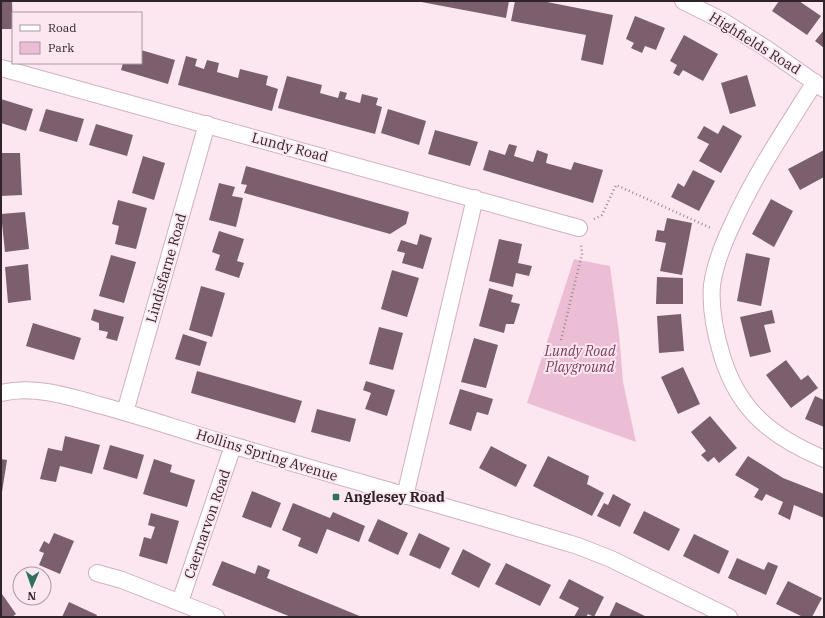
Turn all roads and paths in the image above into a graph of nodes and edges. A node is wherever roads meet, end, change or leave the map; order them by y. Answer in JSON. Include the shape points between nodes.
{"nodes":[{"id":1,"x":683,"y":1,"type":"edge"},
{"id":2,"x":1,"y":68,"type":"edge"},
{"id":3,"x":820,"y":85,"type":"edge"},
{"id":4,"x":207,"y":124,"type":"junction"},
{"id":5,"x":475,"y":198,"type":"junction"},
{"id":6,"x":579,"y":228,"type":"junction"},
{"id":7,"x":727,"y":235,"type":"junction"},
{"id":8,"x":561,"y":340,"type":"dead end"},
{"id":9,"x":1,"y":394,"type":"edge"},
{"id":10,"x":125,"y":412,"type":"junction"},
{"id":11,"x":233,"y":446,"type":"junction"},
{"id":12,"x":824,"y":459,"type":"edge"},
{"id":13,"x":406,"y":496,"type":"junction"},
{"id":14,"x":97,"y":573,"type":"dead end"},
{"id":15,"x":180,"y":602,"type":"junction"},
{"id":16,"x":216,"y":617,"type":"edge"},
{"id":17,"x":729,"y":617,"type":"edge"}],
"edges":[{"from":1,"to":3,"type":"street","name":"Highfields Road","via":[[721,20]]},
{"from":2,"to":4,"type":"street","name":"Lundy Road"},
{"from":3,"to":7,"type":"street","via":[[760,169]]},
{"from":4,"to":5,"type":"street","name":"Lundy Road"},
{"from":4,"to":10,"type":"street","name":"Lindisfarne Road"},
{"from":5,"to":6,"type":"street","name":"Lundy Road"},
{"from":5,"to":13,"type":"street"},
{"from":6,"to":7,"type":"path","via":[[602,215],[616,184]]},
{"from":6,"to":8,"type":"path","via":[[582,254]]},
{"from":7,"to":12,"type":"street","via":[[712,284],[714,325],[725,366],[734,386],[764,426],[784,440]]},
{"from":9,"to":10,"type":"street","name":"Hollins Spring Avenue","via":[[11,391],[38,391]]},
{"from":10,"to":11,"type":"street","name":"Hollins Spring Avenue"},
{"from":11,"to":13,"type":"street","name":"Hollins Spring Avenue"},
{"from":11,"to":15,"type":"street","name":"Caernarvon Road"},
{"from":13,"to":17,"type":"street","name":"Hollins Spring Avenue","via":[[578,546],[611,559]]},
{"from":14,"to":15,"type":"street"},
{"from":15,"to":16,"type":"street"}]}
